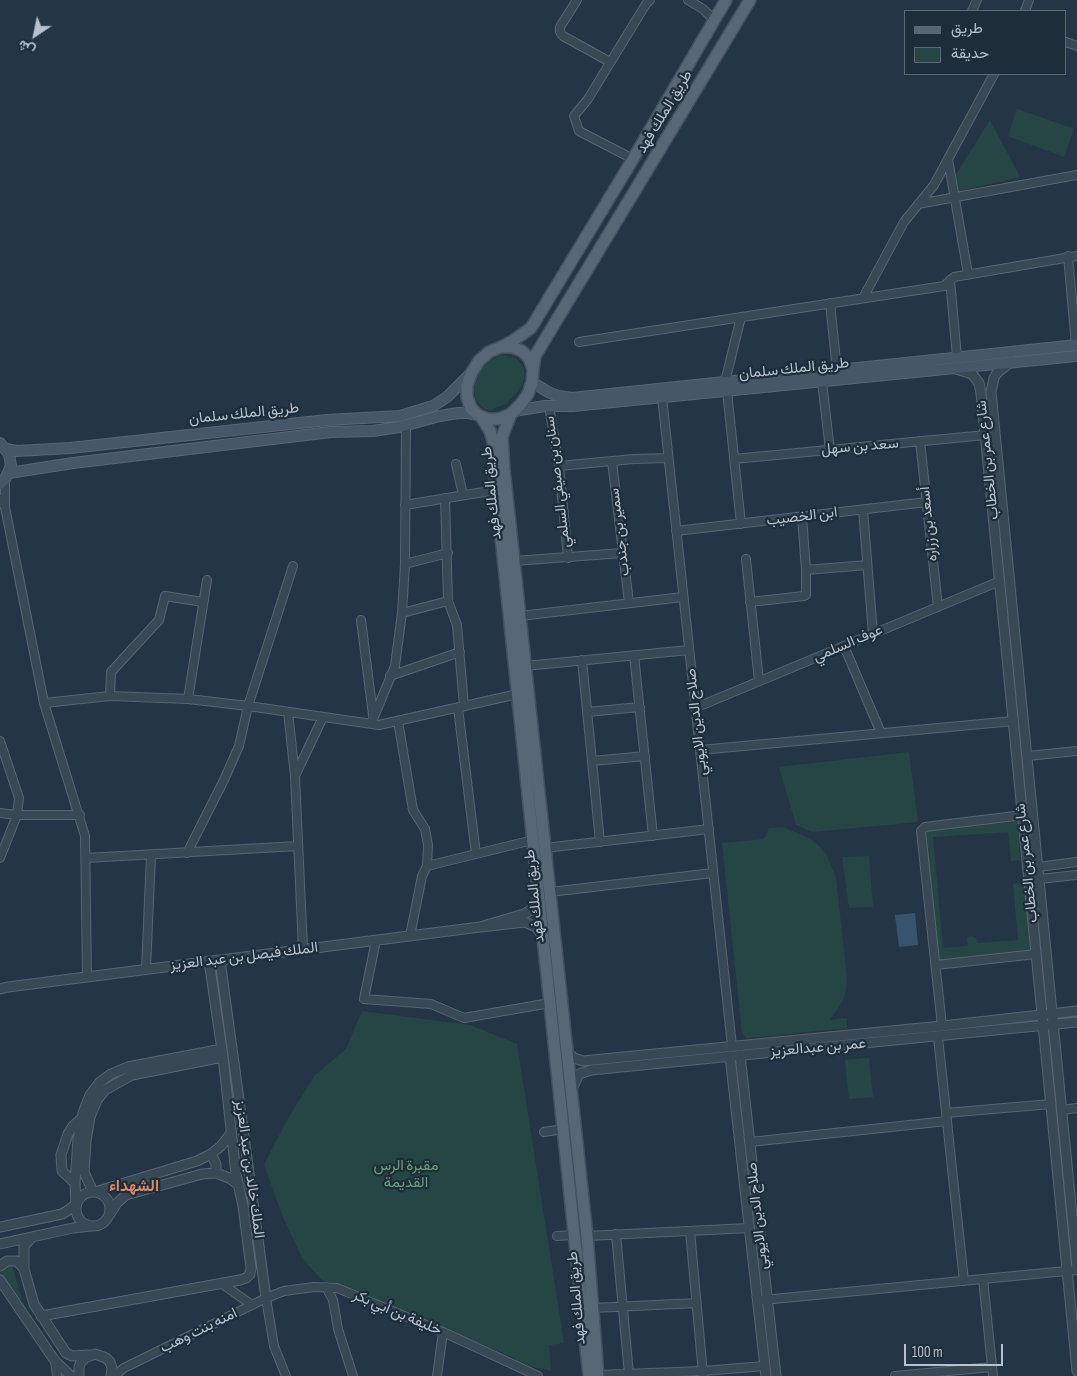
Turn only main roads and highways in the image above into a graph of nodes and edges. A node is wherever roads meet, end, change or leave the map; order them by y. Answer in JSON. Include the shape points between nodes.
{"nodes":[{"id":1,"x":726,"y":0,"type":"edge"},
{"id":2,"x":750,"y":0,"type":"edge"},
{"id":3,"x":501,"y":347,"type":"junction"},
{"id":4,"x":1077,"y":348,"type":"edge"},
{"id":5,"x":533,"y":369,"type":"junction"},
{"id":6,"x":472,"y":372,"type":"junction"},
{"id":7,"x":532,"y":382,"type":"junction"},
{"id":8,"x":726,"y":386,"type":"junction"},
{"id":9,"x":512,"y":412,"type":"junction"},
{"id":10,"x":480,"y":416,"type":"junction"},
{"id":11,"x":3,"y":446,"type":"edge"},
{"id":12,"x":5,"y":478,"type":"edge"},
{"id":13,"x":541,"y":917,"type":"junction"},
{"id":14,"x":589,"y":1310,"type":"junction"},
{"id":15,"x":595,"y":1376,"type":"edge"}],
"edges":[{"from":1,"to":3,"type":"main road","name":"طريق الملك فهد","via":[[530,328]]},
{"from":2,"to":5,"type":"main road","name":"طريق الملك فهد","via":[[535,356]]},
{"from":3,"to":5,"type":"main road","via":[[522,351]]},
{"from":3,"to":6,"type":"main road","via":[[489,352]]},
{"from":4,"to":8,"type":"main road","name":"طريق الملك سلمان","via":[[957,357]]},
{"from":4,"to":8,"type":"main road","name":"طريق الملك سلمان","via":[[1011,362],[956,368],[822,382]]},
{"from":5,"to":7,"type":"main road"},
{"from":6,"to":10,"type":"main road","via":[[467,384],[467,397],[471,408]]},
{"from":6,"to":11,"type":"main road","name":"طريق الملك سلمان","via":[[448,397],[433,406],[400,416],[327,420],[70,448],[29,451]]},
{"from":7,"to":8,"type":"main road","name":"طريق الملك سلمان","via":[[558,396],[572,398]]},
{"from":7,"to":9,"type":"main road","via":[[528,394]]},
{"from":8,"to":9,"type":"main road","name":"طريق الملك سلمان","via":[[662,397]]},
{"from":9,"to":10,"type":"main road","via":[[499,419]]},
{"from":9,"to":13,"type":"main road","name":"طريق الملك فهد","via":[[502,437],[550,892]]},
{"from":10,"to":12,"type":"main road","name":"طريق الملك سلمان","via":[[458,413],[373,431],[331,432],[73,462]]},
{"from":10,"to":13,"type":"main road","name":"طريق الملك فهد","via":[[493,441]]},
{"from":11,"to":12,"type":"main road","via":[[11,460]]},
{"from":13,"to":14,"type":"main road","name":"طريق الملك فهد","via":[[574,1236]]},
{"from":13,"to":14,"type":"main road","name":"طريق الملك فهد","via":[[572,1092],[587,1236]]},
{"from":14,"to":15,"type":"main road","name":"طريق الملك فهد"}]}
